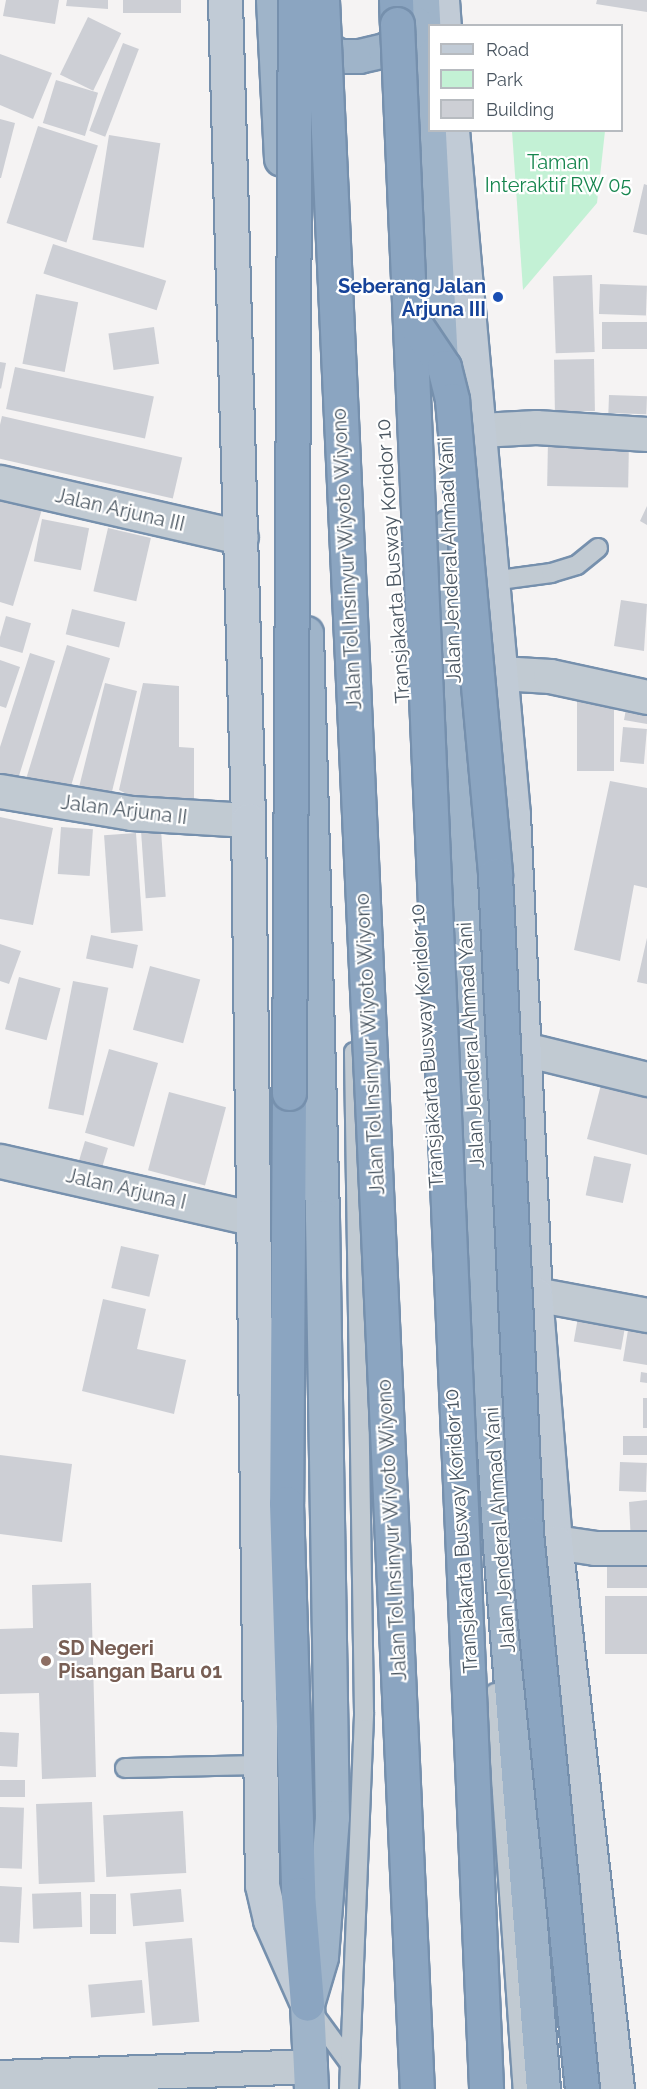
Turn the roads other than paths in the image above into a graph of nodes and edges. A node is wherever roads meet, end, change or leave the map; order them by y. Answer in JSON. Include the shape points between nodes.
{"nodes":[{"id":1,"x":225,"y":0,"type":"edge"},
{"id":2,"x":322,"y":0,"type":"edge"},
{"id":3,"x":337,"y":0,"type":"edge"},
{"id":4,"x":384,"y":0,"type":"edge"},
{"id":5,"x":280,"y":7,"type":"edge"},
{"id":6,"x":425,"y":8,"type":"edge"},
{"id":7,"x":385,"y":50,"type":"junction"},
{"id":8,"x":339,"y":56,"type":"junction"},
{"id":9,"x":428,"y":73,"type":"edge"},
{"id":10,"x":431,"y":132,"type":"edge"},
{"id":11,"x":452,"y":132,"type":"edge"},
{"id":12,"x":411,"y":318,"type":"junction"},
{"id":13,"x":480,"y":430,"type":"junction"},
{"id":14,"x":647,"y":434,"type":"edge"},
{"id":15,"x":0,"y":482,"type":"edge"},
{"id":16,"x":241,"y":537,"type":"junction"},
{"id":17,"x":598,"y":549,"type":"dead end"},
{"id":18,"x":492,"y":581,"type":"junction"},
{"id":19,"x":500,"y":673,"type":"junction"},
{"id":20,"x":647,"y":697,"type":"edge"},
{"id":21,"x":0,"y":791,"type":"edge"},
{"id":22,"x":248,"y":820,"type":"junction"},
{"id":23,"x":524,"y":1050,"type":"junction"},
{"id":24,"x":647,"y":1079,"type":"edge"},
{"id":25,"x":0,"y":1161,"type":"edge"},
{"id":26,"x":251,"y":1218,"type":"junction"},
{"id":27,"x":535,"y":1294,"type":"junction"},
{"id":28,"x":647,"y":1315,"type":"edge"},
{"id":29,"x":555,"y":1542,"type":"junction"},
{"id":30,"x":647,"y":1548,"type":"edge"},
{"id":31,"x":260,"y":1765,"type":"junction"},
{"id":32,"x":125,"y":1768,"type":"dead end"},
{"id":33,"x":307,"y":2004,"type":"junction"},
{"id":34,"x":348,"y":2061,"type":"junction"},
{"id":35,"x":0,"y":2077,"type":"edge"},
{"id":36,"x":311,"y":2078,"type":"edge"},
{"id":37,"x":235,"y":2079,"type":"edge"},
{"id":38,"x":96,"y":2081,"type":"edge"},
{"id":39,"x":349,"y":2089,"type":"edge"},
{"id":40,"x":417,"y":2089,"type":"edge"},
{"id":41,"x":486,"y":2089,"type":"edge"},
{"id":42,"x":524,"y":2089,"type":"edge"},
{"id":43,"x":543,"y":2089,"type":"edge"},
{"id":44,"x":582,"y":2089,"type":"edge"},
{"id":45,"x":617,"y":2089,"type":"edge"}],
"edges":[{"from":1,"to":16,"type":"main road"},
{"from":2,"to":40,"type":"highway","name":"Jalan Tol Insinyur Wiyoto Wiyono","bridge":true},
{"from":3,"to":8,"type":"lane","name":"Transjakarta Busway Koridor 10"},
{"from":4,"to":7,"type":"lane","name":"Transjakarta Busway Koridor 10"},
{"from":5,"to":8,"type":"highway"},
{"from":5,"to":33,"type":"highway","bridge":true,"via":[[289,1093],[286,1503],[298,1894]]},
{"from":5,"to":33,"type":"highway","via":[[302,526],[322,1217],[332,1817],[321,1957]]},
{"from":6,"to":7,"type":"highway","via":[[407,36]]},
{"from":6,"to":9,"type":"highway","name":"Jalan Jenderal Ahmad Yani"},
{"from":6,"to":12,"type":"highway","bridge":true},
{"from":7,"to":8,"type":"highway"},
{"from":7,"to":42,"type":"lane","name":"Transjakarta Busway Koridor 10","via":[[414,550]]},
{"from":8,"to":34,"type":"lane","name":"Transjakarta Busway Koridor 10","via":[[364,1712]]},
{"from":10,"to":43,"type":"highway","name":"Jalan Jenderal Ahmad Yani","via":[[469,1045],[500,1546]]},
{"from":11,"to":13,"type":"main road","name":"Jalan Jenderal Ahmad Yani"},
{"from":12,"to":41,"type":"highway","bridge":true},
{"from":12,"to":44,"type":"highway","bridge":true,"via":[[434,347],[452,400],[495,875],[526,1533]]},
{"from":13,"to":14,"type":"street","via":[[536,427]]},
{"from":13,"to":18,"type":"main road","name":"Jalan Jenderal Ahmad Yani"},
{"from":15,"to":16,"type":"street","name":"Jalan Arjuna III"},
{"from":16,"to":22,"type":"main road"},
{"from":17,"to":18,"type":"lane","via":[[577,565],[551,573]]},
{"from":18,"to":19,"type":"main road","name":"Jalan Jenderal Ahmad Yani"},
{"from":19,"to":20,"type":"street","via":[[550,675]]},
{"from":19,"to":23,"type":"main road","name":"Jalan Jenderal Ahmad Yani","via":[[513,815]]},
{"from":21,"to":22,"type":"street","name":"Jalan Arjuna II","via":[[130,813]]},
{"from":22,"to":26,"type":"main road"},
{"from":23,"to":24,"type":"street"},
{"from":23,"to":27,"type":"main road","name":"Jalan Jenderal Ahmad Yani"},
{"from":25,"to":26,"type":"street","name":"Jalan Arjuna I"},
{"from":26,"to":31,"type":"main road"},
{"from":27,"to":28,"type":"street"},
{"from":27,"to":29,"type":"main road","name":"Jalan Jenderal Ahmad Yani"},
{"from":29,"to":30,"type":"street","via":[[595,1548]]},
{"from":29,"to":45,"type":"main road","name":"Jalan Jenderal Ahmad Yani"},
{"from":31,"to":32,"type":"lane"},
{"from":31,"to":33,"type":"main road","via":[[262,1884],[270,1920]]},
{"from":33,"to":34,"type":"lane"},
{"from":33,"to":36,"type":"highway"},
{"from":34,"to":39,"type":"lane","name":"Transjakarta Busway Koridor 10"},
{"from":35,"to":38,"type":"street"},
{"from":36,"to":37,"type":"street"},
{"from":37,"to":38,"type":"street"}]}
